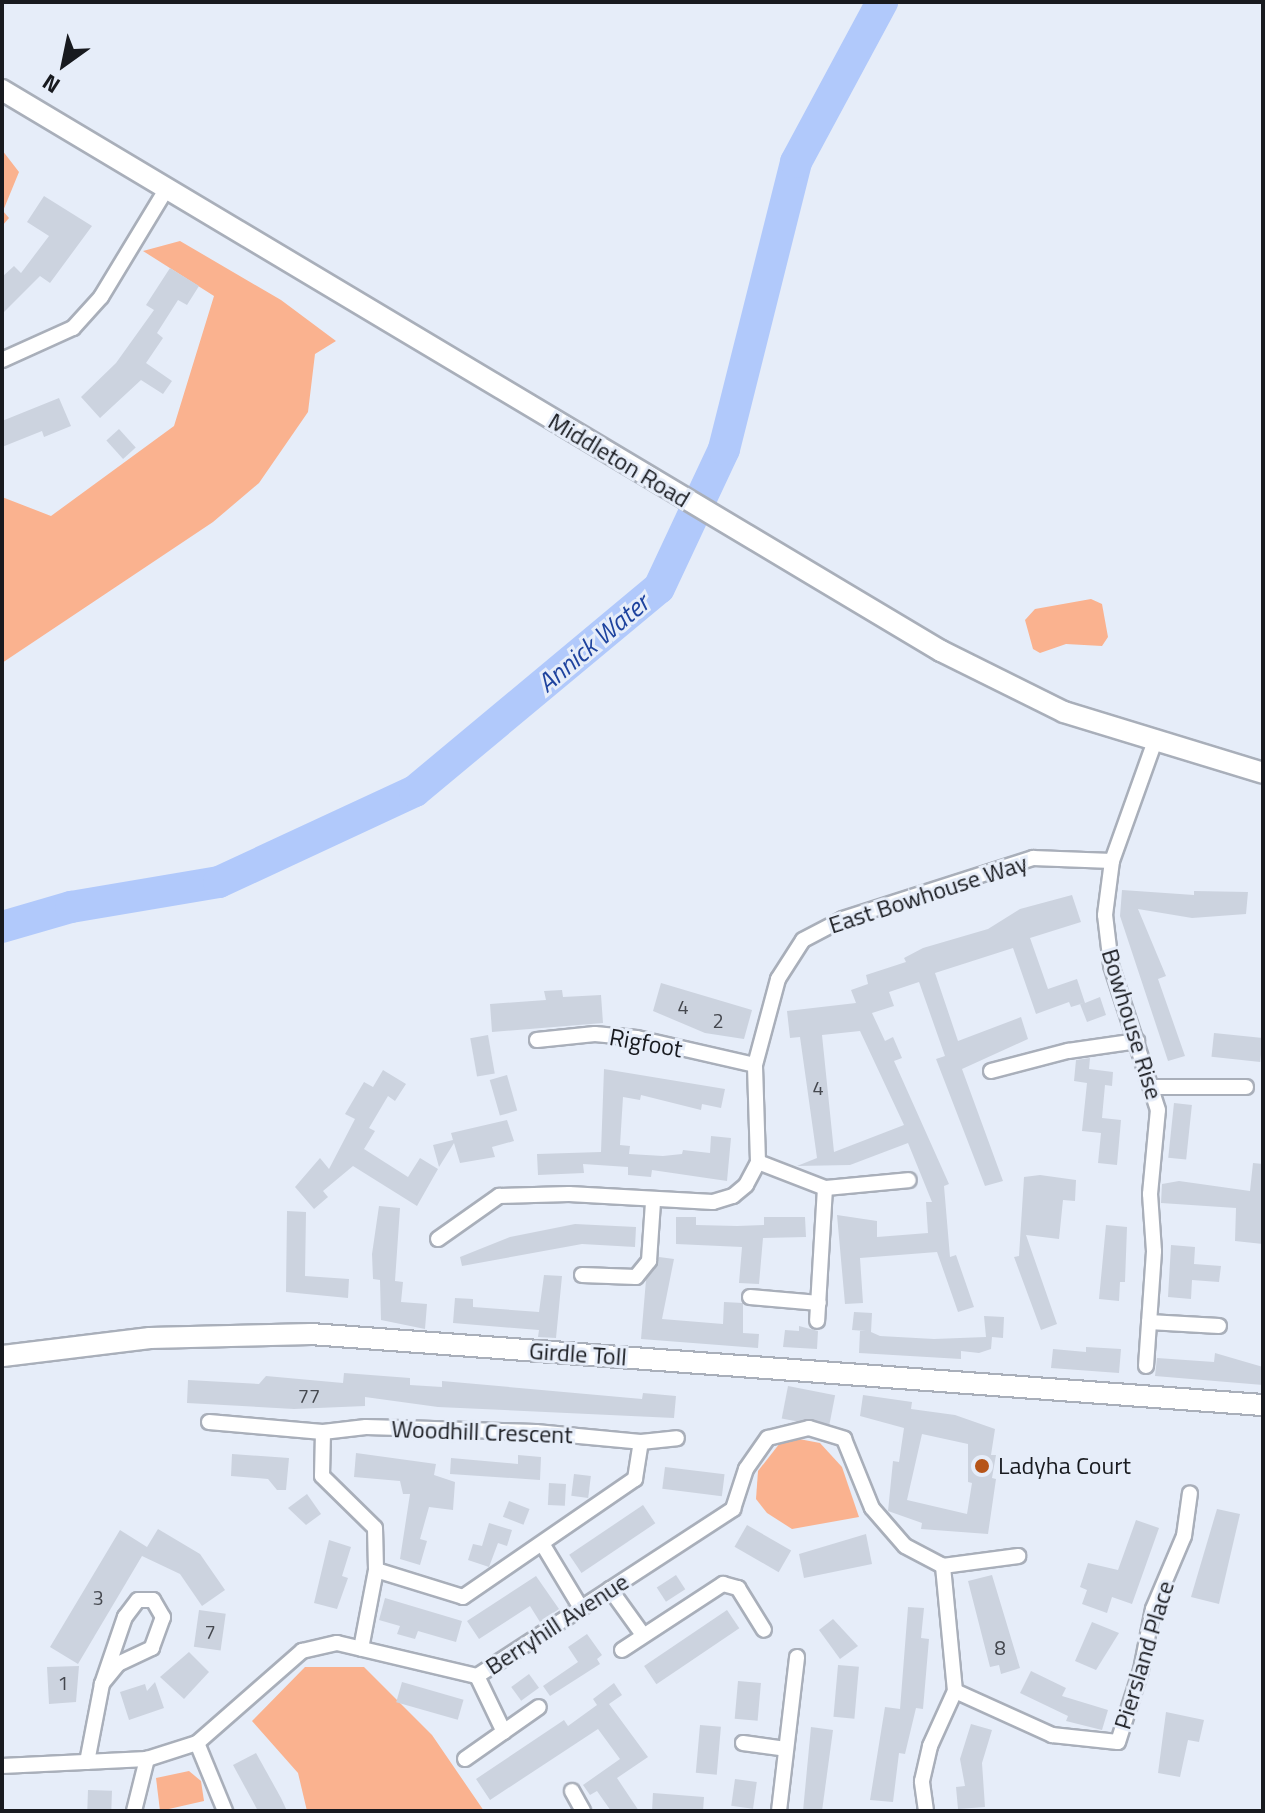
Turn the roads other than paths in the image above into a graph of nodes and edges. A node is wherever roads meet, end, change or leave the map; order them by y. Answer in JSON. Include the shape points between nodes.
{"nodes":[{"id":1,"x":2,"y":90,"type":"edge"},
{"id":2,"x":167,"y":188,"type":"junction"},
{"id":3,"x":2,"y":360,"type":"edge"},
{"id":4,"x":1156,"y":738,"type":"junction"},
{"id":5,"x":1263,"y":773,"type":"edge"},
{"id":6,"x":1112,"y":861,"type":"junction"},
{"id":7,"x":537,"y":1040,"type":"dead end"},
{"id":8,"x":1137,"y":1041,"type":"junction"},
{"id":9,"x":755,"y":1065,"type":"junction"},
{"id":10,"x":991,"y":1071,"type":"dead end"},
{"id":11,"x":1152,"y":1087,"type":"junction"},
{"id":12,"x":1246,"y":1087,"type":"dead end"},
{"id":13,"x":758,"y":1162,"type":"junction"},
{"id":14,"x":909,"y":1180,"type":"dead end"},
{"id":15,"x":825,"y":1188,"type":"junction"},
{"id":16,"x":653,"y":1202,"type":"junction"},
{"id":17,"x":438,"y":1239,"type":"dead end"},
{"id":18,"x":582,"y":1275,"type":"dead end"},
{"id":19,"x":750,"y":1297,"type":"dead end"},
{"id":20,"x":819,"y":1303,"type":"junction"},
{"id":21,"x":817,"y":1321,"type":"dead end"},
{"id":22,"x":1149,"y":1322,"type":"junction"},
{"id":23,"x":1219,"y":1326,"type":"dead end"},
{"id":24,"x":2,"y":1357,"type":"edge"},
{"id":25,"x":1146,"y":1366,"type":"dead end"},
{"id":26,"x":1263,"y":1405,"type":"edge"},
{"id":27,"x":209,"y":1422,"type":"dead end"},
{"id":28,"x":323,"y":1432,"type":"junction"},
{"id":29,"x":677,"y":1438,"type":"dead end"},
{"id":30,"x":641,"y":1442,"type":"junction"},
{"id":31,"x":1190,"y":1493,"type":"dead end"},
{"id":32,"x":543,"y":1545,"type":"junction"},
{"id":33,"x":1018,"y":1556,"type":"dead end"},
{"id":34,"x":943,"y":1566,"type":"junction"},
{"id":35,"x":376,"y":1570,"type":"junction"},
{"id":36,"x":610,"y":1589,"type":"junction"},
{"id":37,"x":581,"y":1608,"type":"junction"},
{"id":38,"x":764,"y":1630,"type":"dead end"},
{"id":39,"x":643,"y":1635,"type":"junction"},
{"id":40,"x":361,"y":1649,"type":"junction"},
{"id":41,"x":622,"y":1650,"type":"dead end"},
{"id":42,"x":797,"y":1657,"type":"dead end"},
{"id":43,"x":477,"y":1676,"type":"junction"},
{"id":44,"x":102,"y":1684,"type":"junction"},
{"id":45,"x":955,"y":1691,"type":"junction"},
{"id":46,"x":539,"y":1707,"type":"dead end"},
{"id":47,"x":504,"y":1732,"type":"junction"},
{"id":48,"x":197,"y":1743,"type":"junction"},
{"id":49,"x":743,"y":1743,"type":"dead end"},
{"id":50,"x":786,"y":1749,"type":"junction"},
{"id":51,"x":147,"y":1759,"type":"junction"},
{"id":52,"x":465,"y":1759,"type":"dead end"},
{"id":53,"x":87,"y":1762,"type":"junction"},
{"id":54,"x":2,"y":1766,"type":"edge"},
{"id":55,"x":572,"y":1791,"type":"dead end"},
{"id":56,"x":134,"y":1811,"type":"edge"},
{"id":57,"x":225,"y":1811,"type":"edge"},
{"id":58,"x":583,"y":1811,"type":"edge"},
{"id":59,"x":779,"y":1811,"type":"edge"},
{"id":60,"x":926,"y":1811,"type":"edge"}],
"edges":[{"from":1,"to":2,"type":"main road","name":"Middleton Road"},
{"from":2,"to":3,"type":"street","via":[[101,297],[73,328]]},
{"from":2,"to":4,"type":"main road","name":"Middleton Road","via":[[666,489],[985,673],[1064,712]]},
{"from":4,"to":5,"type":"main road","name":"Middleton Road"},
{"from":4,"to":6,"type":"street","name":"Bowhouse Rise"},
{"from":6,"to":8,"type":"street","name":"Bowhouse Rise","via":[[1106,943]]},
{"from":6,"to":9,"type":"street","name":"East Bowhouse Way","via":[[1033,858],[825,927],[803,940],[778,979]]},
{"from":7,"to":9,"type":"street","name":"Rigfoot","via":[[595,1034],[637,1038]]},
{"from":8,"to":10,"type":"street"},
{"from":8,"to":11,"type":"street","name":"Bowhouse Rise"},
{"from":9,"to":13,"type":"street","name":"East Bowhouse Way"},
{"from":11,"to":12,"type":"street"},
{"from":11,"to":22,"type":"street","name":"Bowhouse Rise","via":[[1158,1110],[1150,1194],[1154,1251]]},
{"from":13,"to":15,"type":"street"},
{"from":13,"to":16,"type":"street","via":[[733,1196],[713,1202]]},
{"from":14,"to":15,"type":"street"},
{"from":15,"to":20,"type":"street"},
{"from":16,"to":17,"type":"street","via":[[569,1194],[499,1196]]},
{"from":16,"to":18,"type":"street","via":[[649,1261],[636,1277]]},
{"from":19,"to":20,"type":"street"},
{"from":20,"to":21,"type":"street"},
{"from":22,"to":23,"type":"street"},
{"from":22,"to":25,"type":"street","name":"Bowhouse Rise"},
{"from":24,"to":26,"type":"main road","name":"Girdle Toll","via":[[150,1338],[311,1334]]},
{"from":27,"to":28,"type":"street","name":"Woodhill Crescent"},
{"from":28,"to":30,"type":"street","name":"Woodhill Crescent","via":[[366,1427],[536,1432]]},
{"from":28,"to":35,"type":"street","via":[[322,1476],[375,1528]]},
{"from":29,"to":30,"type":"street","name":"Woodhill Crescent"},
{"from":30,"to":32,"type":"street","via":[[635,1479]]},
{"from":31,"to":45,"type":"street","name":"Piersland Place","via":[[1184,1536],[1153,1609],[1118,1742],[1052,1735]]},
{"from":32,"to":35,"type":"street","via":[[463,1597]]},
{"from":32,"to":37,"type":"street"},
{"from":33,"to":34,"type":"street"},
{"from":34,"to":36,"type":"street","name":"Berryhill Avenue","via":[[905,1546],[872,1508],[844,1439],[809,1428],[768,1438],[746,1469],[733,1509]]},
{"from":34,"to":45,"type":"street"},
{"from":35,"to":40,"type":"street"},
{"from":36,"to":37,"type":"street","name":"Berryhill Avenue"},
{"from":36,"to":39,"type":"street"},
{"from":37,"to":43,"type":"street","name":"Berryhill Avenue"},
{"from":38,"to":39,"type":"street","via":[[738,1588],[723,1584]]},
{"from":39,"to":41,"type":"street"},
{"from":40,"to":43,"type":"street","name":"Berryhill Avenue"},
{"from":40,"to":48,"type":"street","name":"Berryhill Avenue","via":[[337,1643],[302,1651]]},
{"from":42,"to":50,"type":"street"},
{"from":43,"to":47,"type":"street"},
{"from":44,"to":44,"type":"street","via":[[125,1617],[138,1600],[153,1600],[163,1617],[152,1648],[118,1664]]},
{"from":44,"to":53,"type":"street"},
{"from":45,"to":60,"type":"street","via":[[930,1746],[922,1781]]},
{"from":46,"to":47,"type":"street"},
{"from":47,"to":52,"type":"street"},
{"from":48,"to":51,"type":"street","name":"Berryhill Avenue"},
{"from":48,"to":57,"type":"street"},
{"from":49,"to":50,"type":"street"},
{"from":50,"to":59,"type":"street"},
{"from":51,"to":53,"type":"street","name":"Berryhill Avenue"},
{"from":51,"to":56,"type":"street"},
{"from":53,"to":54,"type":"street","name":"Berryhill Avenue"},
{"from":55,"to":58,"type":"street"}]}
